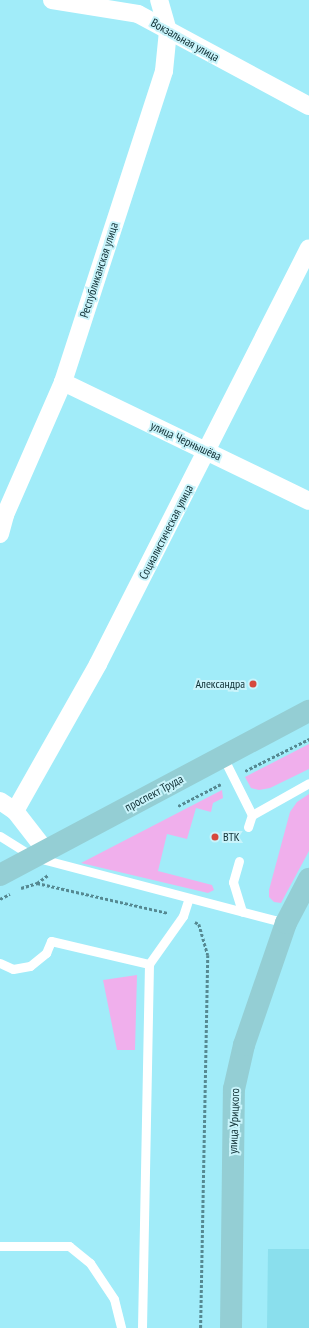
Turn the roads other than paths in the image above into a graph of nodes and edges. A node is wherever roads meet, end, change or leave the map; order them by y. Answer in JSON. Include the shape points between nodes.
{"nodes":[{"id":1,"x":52,"y":0,"type":"edge"},
{"id":2,"x":159,"y":0,"type":"edge"},
{"id":3,"x":168,"y":31,"type":"junction"},
{"id":4,"x":309,"y":106,"type":"edge"},
{"id":5,"x":309,"y":248,"type":"edge"},
{"id":6,"x":63,"y":382,"type":"junction"},
{"id":7,"x":208,"y":451,"type":"junction"},
{"id":8,"x":309,"y":500,"type":"edge"},
{"id":9,"x":3,"y":514,"type":"edge"},
{"id":10,"x":0,"y":534,"type":"edge"},
{"id":11,"x":309,"y":710,"type":"edge"},
{"id":12,"x":222,"y":756,"type":"junction"},
{"id":13,"x":309,"y":783,"type":"edge"},
{"id":14,"x":7,"y":806,"type":"edge"},
{"id":15,"x":252,"y":815,"type":"junction"},
{"id":16,"x":248,"y":827,"type":"dead end"},
{"id":17,"x":0,"y":836,"type":"edge"},
{"id":18,"x":40,"y":854,"type":"junction"},
{"id":19,"x":239,"y":861,"type":"dead end"},
{"id":20,"x":0,"y":875,"type":"edge"},
{"id":21,"x":309,"y":879,"type":"edge"},
{"id":22,"x":189,"y":898,"type":"junction"},
{"id":23,"x":242,"y":912,"type":"junction"},
{"id":24,"x":286,"y":923,"type":"junction"},
{"id":25,"x":0,"y":964,"type":"edge"},
{"id":26,"x":149,"y":964,"type":"junction"},
{"id":27,"x":0,"y":1246,"type":"edge"},
{"id":28,"x":120,"y":1328,"type":"edge"},
{"id":29,"x":142,"y":1328,"type":"edge"},
{"id":30,"x":231,"y":1328,"type":"edge"}],
"edges":[{"from":1,"to":3,"type":"street","name":"Вокзальная улица","via":[[138,14]]},
{"from":2,"to":3,"type":"street","name":"Республиканская улица"},
{"from":3,"to":4,"type":"street","name":"Вокзальная улица"},
{"from":3,"to":6,"type":"street","name":"Республиканская улица","via":[[164,71]]},
{"from":5,"to":7,"type":"street","name":"Социалистическая улица"},
{"from":6,"to":7,"type":"street","name":"улица Чернышёва"},
{"from":6,"to":9,"type":"street","name":"Республиканская улица"},
{"from":7,"to":8,"type":"street","name":"улица Чернышёва"},
{"from":7,"to":14,"type":"street","name":"Социалистическая улица","via":[[98,664]]},
{"from":9,"to":10,"type":"street","name":"Республиканская улица"},
{"from":11,"to":12,"type":"street","name":"проспект Труда"},
{"from":12,"to":15,"type":"lane"},
{"from":12,"to":18,"type":"street","name":"проспект Труда"},
{"from":13,"to":15,"type":"lane"},
{"from":14,"to":18,"type":"street"},
{"from":15,"to":16,"type":"lane"},
{"from":17,"to":18,"type":"lane"},
{"from":18,"to":20,"type":"street","name":"проспект Труда"},
{"from":18,"to":22,"type":"lane","via":[[63,866]]},
{"from":19,"to":23,"type":"lane","via":[[233,882]]},
{"from":21,"to":24,"type":"street","name":"улица Урицкого"},
{"from":22,"to":23,"type":"lane"},
{"from":22,"to":26,"type":"lane","via":[[183,916]]},
{"from":23,"to":24,"type":"lane"},
{"from":24,"to":30,"type":"street","name":"улица Урицкого","via":[[244,1044],[234,1090]]},
{"from":25,"to":26,"type":"lane","via":[[13,969],[30,966],[46,953],[51,941]]},
{"from":26,"to":29,"type":"lane"},
{"from":27,"to":28,"type":"lane","via":[[69,1246],[90,1263],[114,1299]]}]}
